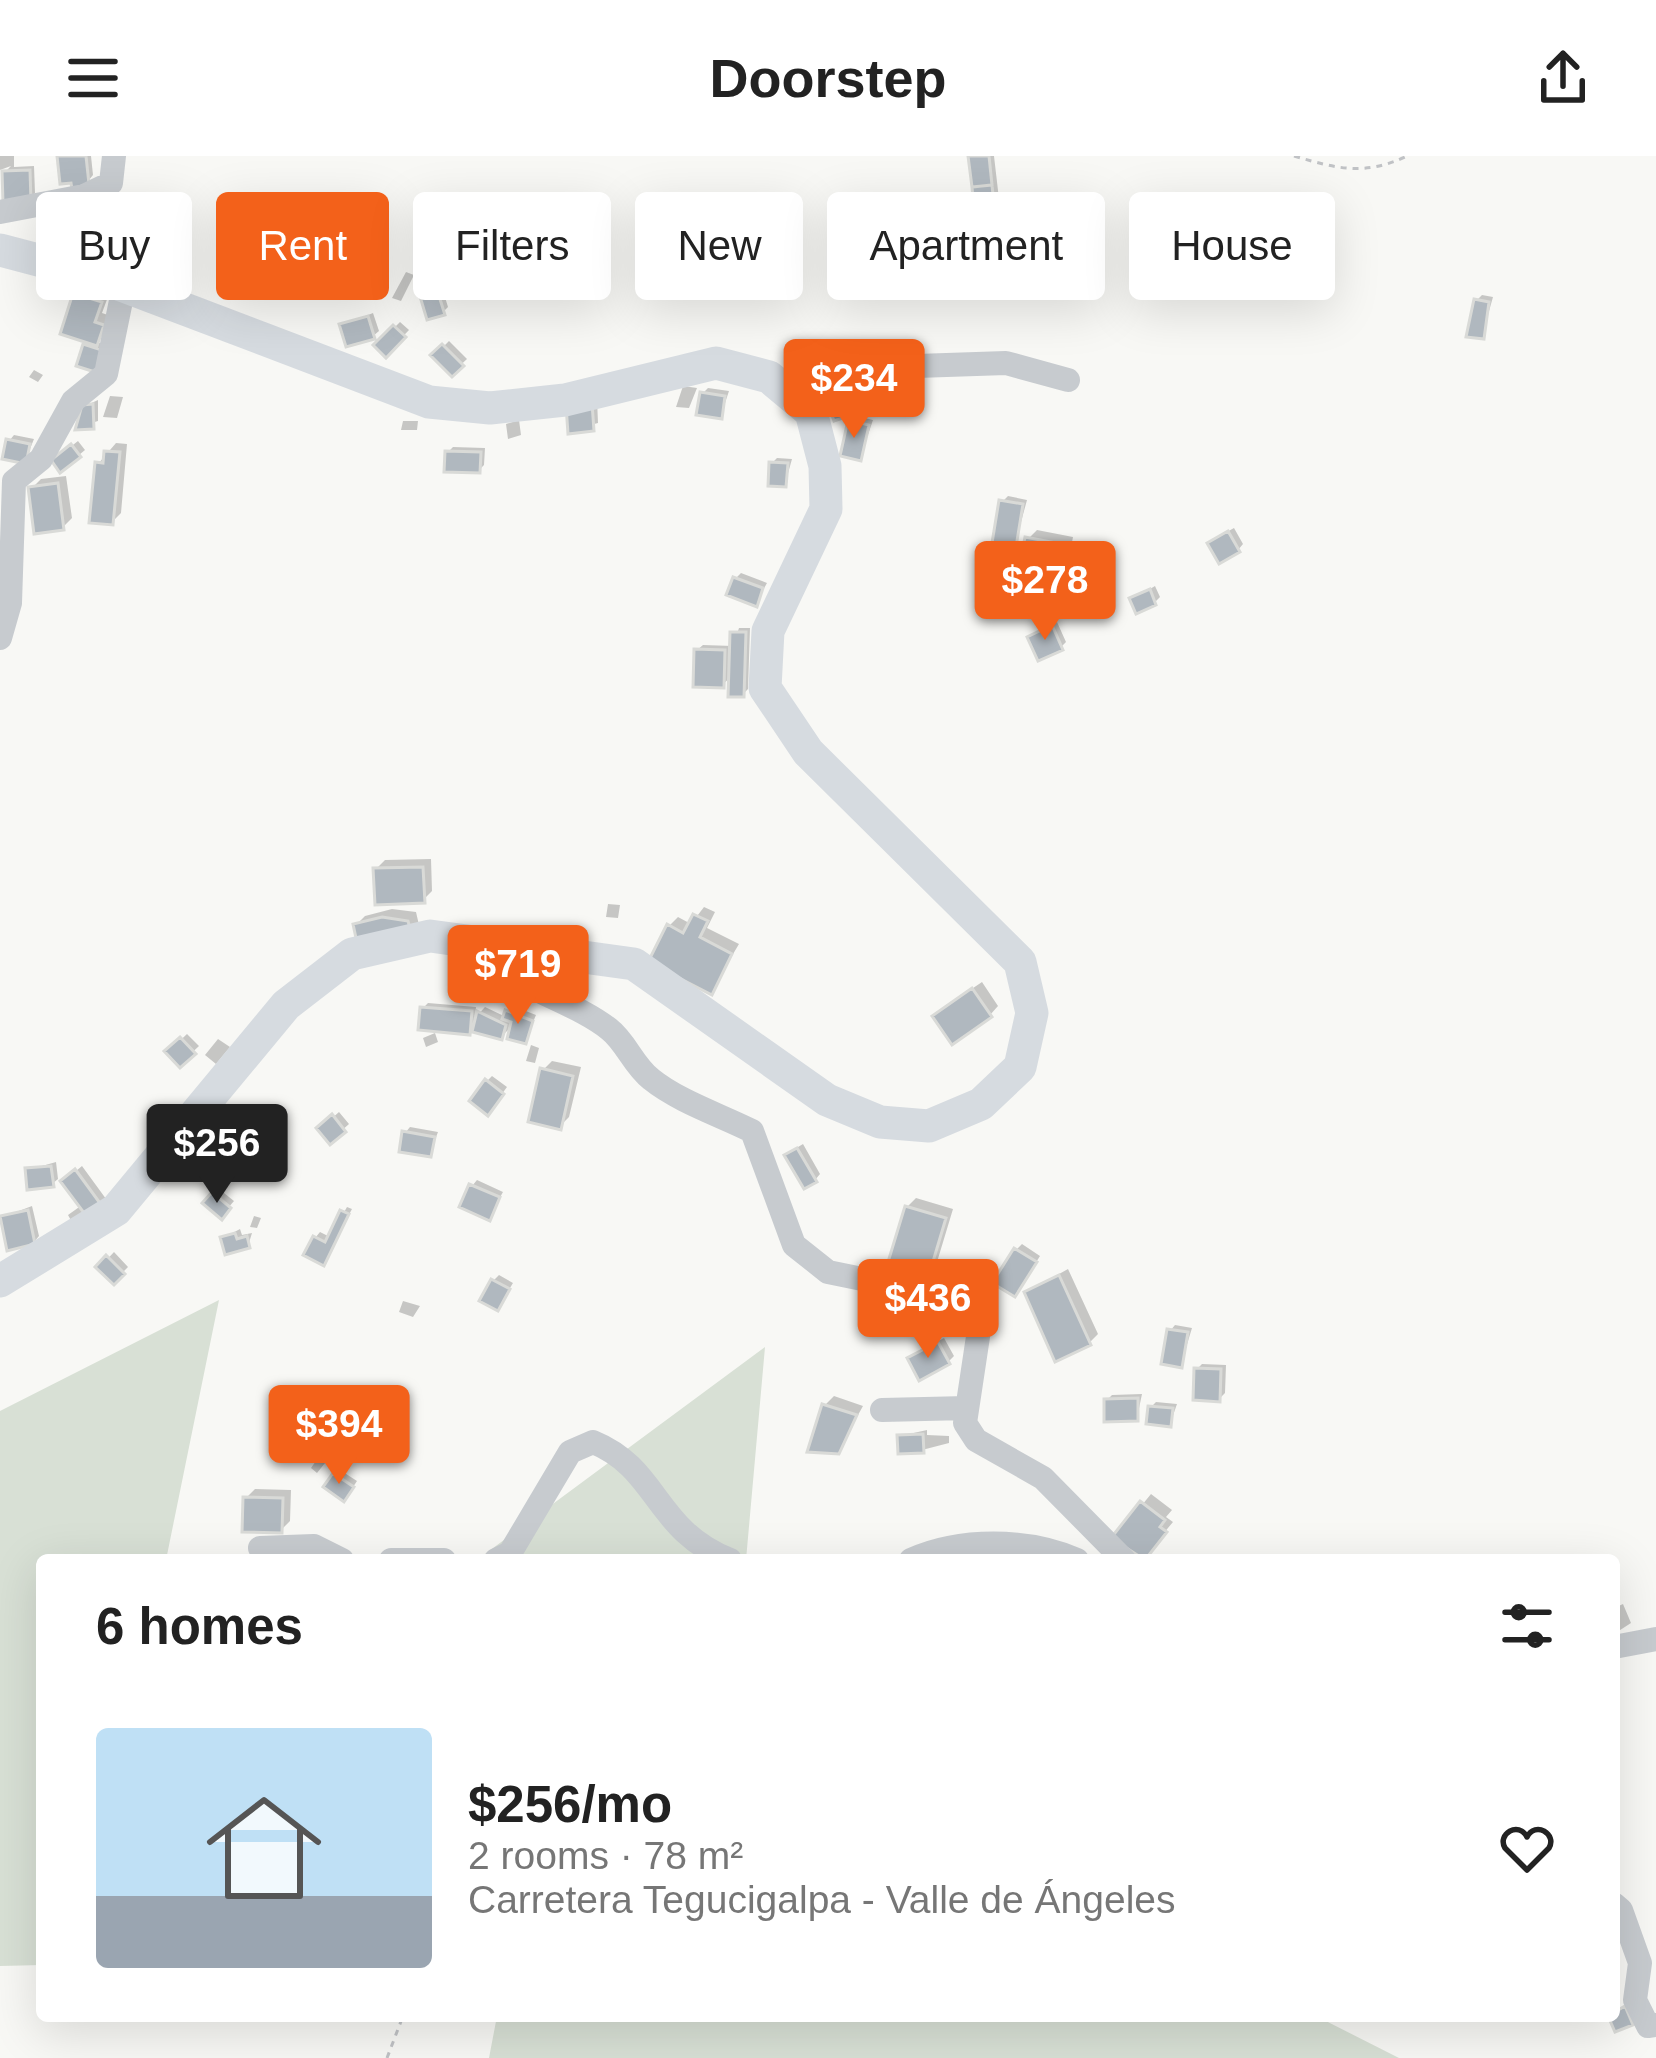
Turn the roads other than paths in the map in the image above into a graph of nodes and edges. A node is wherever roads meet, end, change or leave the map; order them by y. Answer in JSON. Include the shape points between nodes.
{"nodes":[{"id":1,"x":114,"y":156,"type":"edge"},
{"id":2,"x":0,"y":212,"type":"edge"},
{"id":3,"x":0,"y":250,"type":"edge"},
{"id":4,"x":36,"y":260,"type":"edge"},
{"id":5,"x":121,"y":300,"type":"edge"},
{"id":6,"x":160,"y":300,"type":"edge"},
{"id":7,"x":1068,"y":380,"type":"dead end"},
{"id":8,"x":790,"y":394,"type":"junction"},
{"id":9,"x":0,"y":638,"type":"edge"},
{"id":10,"x":479,"y":941,"type":"junction"},
{"id":11,"x":0,"y":1280,"type":"edge"},
{"id":12,"x":967,"y":1408,"type":"junction"},
{"id":13,"x":882,"y":1411,"type":"dead end"},
{"id":14,"x":260,"y":1548,"type":"dead end"},
{"id":15,"x":330,"y":1554,"type":"edge"},
{"id":16,"x":508,"y":1554,"type":"edge"},
{"id":17,"x":717,"y":1554,"type":"edge"},
{"id":18,"x":924,"y":1554,"type":"edge"},
{"id":19,"x":1056,"y":1554,"type":"edge"},
{"id":20,"x":1118,"y":1554,"type":"edge"},
{"id":21,"x":1656,"y":1639,"type":"edge"},
{"id":22,"x":1620,"y":1646,"type":"edge"},
{"id":23,"x":1620,"y":1908,"type":"edge"},
{"id":24,"x":1656,"y":2025,"type":"edge"}],
"edges":[{"from":1,"to":2,"type":"street","via":[[111,183]]},
{"from":3,"to":4,"type":"main road"},
{"from":5,"to":9,"type":"street","via":[[106,374],[73,401],[41,459],[14,481],[10,603]]},
{"from":6,"to":8,"type":"main road","via":[[429,403],[490,408],[565,400],[716,363],[769,377]]},
{"from":7,"to":8,"type":"street","via":[[1006,363],[861,361],[809,372]]},
{"from":8,"to":10,"type":"main road","via":[[811,412],[826,509],[768,631],[765,688],[808,752],[1020,962],[1032,1013],[1020,1067],[981,1104],[929,1126],[880,1122],[827,1100],[634,964]]},
{"from":10,"to":11,"type":"main road","via":[[430,936],[352,954],[286,1005],[116,1210]]},
{"from":10,"to":12,"type":"street","via":[[504,973],[613,1031],[655,1083],[752,1130],[794,1245],[828,1272],[955,1298],[979,1330]]},
{"from":12,"to":13,"type":"street"},
{"from":12,"to":20,"type":"street","via":[[964,1423],[976,1440],[1043,1478]]},
{"from":14,"to":15,"type":"street","via":[[314,1546]]},
{"from":16,"to":17,"type":"street","via":[[570,1452],[592,1442],[619,1453],[688,1540]]},
{"from":18,"to":19,"type":"street","via":[[995,1545]]},
{"from":21,"to":22,"type":"street"},
{"from":23,"to":24,"type":"street","via":[[1640,1963],[1635,2000],[1648,2026]]}]}
